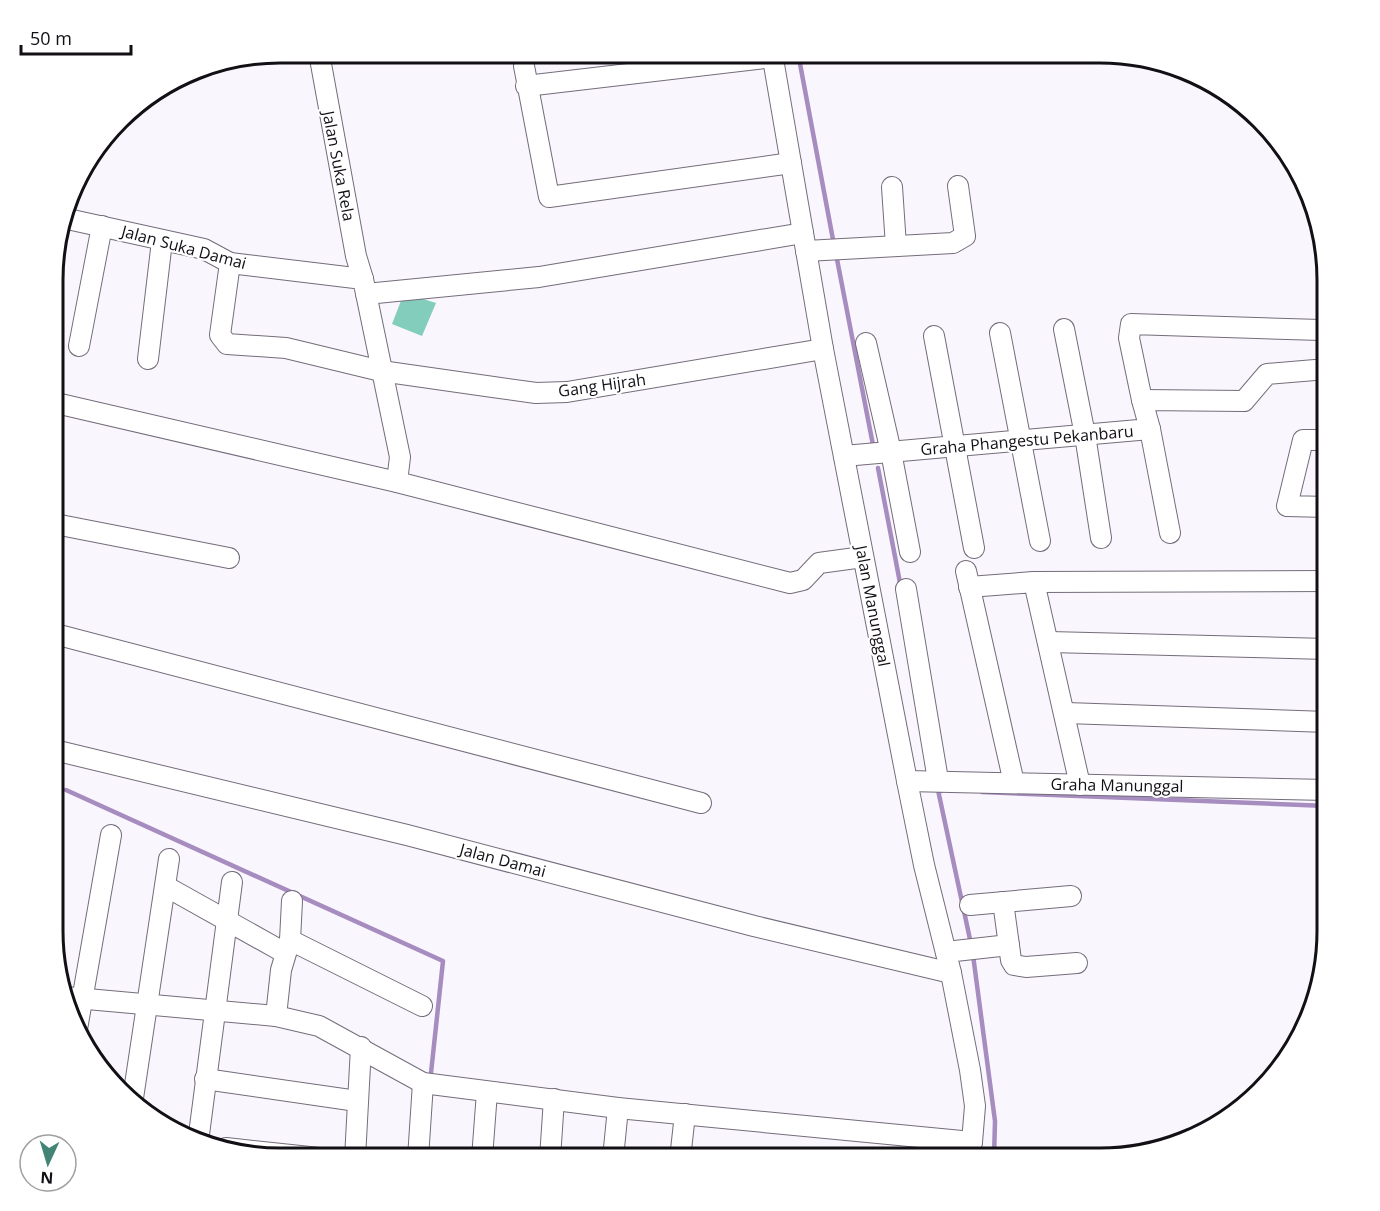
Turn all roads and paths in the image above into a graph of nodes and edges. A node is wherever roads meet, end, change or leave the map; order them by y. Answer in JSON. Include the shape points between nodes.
{"nodes":[{"id":1,"x":321,"y":63,"type":"edge"},
{"id":2,"x":709,"y":63,"type":"edge"},
{"id":3,"x":773,"y":63,"type":"edge"},
{"id":4,"x":524,"y":66,"type":"dead end"},
{"id":5,"x":526,"y":86,"type":"junction"},
{"id":6,"x":791,"y":163,"type":"junction"},
{"id":7,"x":958,"y":186,"type":"dead end"},
{"id":8,"x":892,"y":187,"type":"dead end"},
{"id":9,"x":72,"y":220,"type":"edge"},
{"id":10,"x":102,"y":226,"type":"junction"},
{"id":11,"x":162,"y":241,"type":"junction"},
{"id":12,"x":804,"y":242,"type":"junction"},
{"id":13,"x":896,"y":246,"type":"junction"},
{"id":14,"x":230,"y":263,"type":"junction"},
{"id":15,"x":364,"y":286,"type":"junction"},
{"id":16,"x":1064,"y":328,"type":"dead end"},
{"id":17,"x":1317,"y":330,"type":"edge"},
{"id":18,"x":1000,"y":333,"type":"dead end"},
{"id":19,"x":934,"y":336,"type":"dead end"},
{"id":20,"x":866,"y":343,"type":"dead end"},
{"id":21,"x":79,"y":346,"type":"dead end"},
{"id":22,"x":823,"y":349,"type":"junction"},
{"id":23,"x":148,"y":359,"type":"dead end"},
{"id":24,"x":1317,"y":370,"type":"edge"},
{"id":25,"x":381,"y":371,"type":"junction"},
{"id":26,"x":1142,"y":400,"type":"junction"},
{"id":27,"x":63,"y":405,"type":"edge"},
{"id":28,"x":1150,"y":429,"type":"junction"},
{"id":29,"x":1085,"y":435,"type":"junction"},
{"id":30,"x":1317,"y":440,"type":"edge"},
{"id":31,"x":1020,"y":441,"type":"junction"},
{"id":32,"x":955,"y":446,"type":"junction"},
{"id":33,"x":889,"y":452,"type":"junction"},
{"id":34,"x":844,"y":456,"type":"junction"},
{"id":35,"x":397,"y":482,"type":"junction"},
{"id":36,"x":1317,"y":507,"type":"edge"},
{"id":37,"x":63,"y":526,"type":"edge"},
{"id":38,"x":1170,"y":533,"type":"dead end"},
{"id":39,"x":1101,"y":538,"type":"dead end"},
{"id":40,"x":1040,"y":541,"type":"dead end"},
{"id":41,"x":974,"y":548,"type":"dead end"},
{"id":42,"x":910,"y":552,"type":"dead end"},
{"id":43,"x":863,"y":557,"type":"junction"},
{"id":44,"x":229,"y":558,"type":"dead end"},
{"id":45,"x":1317,"y":581,"type":"edge"},
{"id":46,"x":1034,"y":582,"type":"junction"},
{"id":47,"x":906,"y":589,"type":"dead end"},
{"id":48,"x":63,"y":636,"type":"edge"},
{"id":49,"x":1049,"y":642,"type":"junction"},
{"id":50,"x":1317,"y":649,"type":"edge"},
{"id":51,"x":1066,"y":713,"type":"junction"},
{"id":52,"x":1317,"y":722,"type":"edge"},
{"id":53,"x":63,"y":752,"type":"edge"},
{"id":54,"x":937,"y":780,"type":"junction"},
{"id":55,"x":909,"y":781,"type":"junction"},
{"id":56,"x":1014,"y":783,"type":"junction"},
{"id":57,"x":1080,"y":785,"type":"junction"},
{"id":58,"x":1317,"y":790,"type":"edge"},
{"id":59,"x":701,"y":803,"type":"dead end"},
{"id":60,"x":111,"y":835,"type":"dead end"},
{"id":61,"x":169,"y":859,"type":"dead end"},
{"id":62,"x":231,"y":882,"type":"dead end"},
{"id":63,"x":167,"y":887,"type":"junction"},
{"id":64,"x":1071,"y":896,"type":"dead end"},
{"id":65,"x":292,"y":901,"type":"dead end"},
{"id":66,"x":1003,"y":902,"type":"junction"},
{"id":67,"x":970,"y":906,"type":"dead end"},
{"id":68,"x":226,"y":921,"type":"junction"},
{"id":69,"x":1009,"y":945,"type":"junction"},
{"id":70,"x":287,"y":946,"type":"junction"},
{"id":71,"x":949,"y":952,"type":"junction"},
{"id":72,"x":1077,"y":963,"type":"dead end"},
{"id":73,"x":951,"y":973,"type":"junction"},
{"id":74,"x":73,"y":997,"type":"edge"},
{"id":75,"x":148,"y":1005,"type":"junction"},
{"id":76,"x":422,"y":1005,"type":"dead end"},
{"id":77,"x":214,"y":1012,"type":"junction"},
{"id":78,"x":276,"y":1016,"type":"junction"},
{"id":79,"x":361,"y":1047,"type":"junction"},
{"id":80,"x":205,"y":1079,"type":"junction"},
{"id":81,"x":423,"y":1083,"type":"junction"},
{"id":82,"x":134,"y":1091,"type":"edge"},
{"id":83,"x":487,"y":1092,"type":"junction"},
{"id":84,"x":554,"y":1099,"type":"junction"},
{"id":85,"x":357,"y":1101,"type":"junction"},
{"id":86,"x":618,"y":1108,"type":"junction"},
{"id":87,"x":685,"y":1114,"type":"junction"},
{"id":88,"x":199,"y":1132,"type":"edge"},
{"id":89,"x":355,"y":1148,"type":"edge"},
{"id":90,"x":419,"y":1148,"type":"edge"},
{"id":91,"x":483,"y":1148,"type":"edge"},
{"id":92,"x":550,"y":1148,"type":"edge"},
{"id":93,"x":614,"y":1148,"type":"edge"},
{"id":94,"x":681,"y":1148,"type":"edge"},
{"id":95,"x":954,"y":1148,"type":"edge"},
{"id":96,"x":970,"y":1148,"type":"edge"}],
"edges":[{"from":1,"to":15,"type":"street","name":"Jalan Suka Rela"},
{"from":2,"to":5,"type":"street"},
{"from":3,"to":6,"type":"street","name":"Jalan Manunggal"},
{"from":4,"to":5,"type":"street"},
{"from":5,"to":6,"type":"street","via":[[549,196]]},
{"from":6,"to":12,"type":"street","name":"Jalan Manunggal"},
{"from":7,"to":13,"type":"street","name":"Jalan Suka Damai","via":[[965,236],[953,243]]},
{"from":8,"to":13,"type":"street"},
{"from":9,"to":10,"type":"street","name":"Jalan Suka Damai"},
{"from":10,"to":11,"type":"street","name":"Jalan Suka Damai"},
{"from":10,"to":21,"type":"street"},
{"from":11,"to":14,"type":"street","name":"Jalan Suka Damai","via":[[204,249]]},
{"from":11,"to":23,"type":"street"},
{"from":12,"to":13,"type":"street","name":"Jalan Suka Damai"},
{"from":12,"to":15,"type":"street","name":"Jalan Suka Damai","via":[[539,278]]},
{"from":12,"to":22,"type":"street","name":"Jalan Manunggal"},
{"from":14,"to":15,"type":"street","name":"Jalan Suka Damai"},
{"from":14,"to":25,"type":"street","name":"Gang Hijrah","via":[[219,335],[227,344],[286,348]]},
{"from":15,"to":25,"type":"street","name":"Jalan Suka Rela"},
{"from":16,"to":29,"type":"street"},
{"from":17,"to":26,"type":"street","via":[[1131,324],[1129,338]]},
{"from":18,"to":31,"type":"street"},
{"from":19,"to":32,"type":"street"},
{"from":20,"to":33,"type":"street"},
{"from":22,"to":25,"type":"street","name":"Gang Hijrah","via":[[567,392],[537,393]]},
{"from":22,"to":34,"type":"street","name":"Jalan Manunggal"},
{"from":24,"to":26,"type":"street","name":"Graha Phangestu Pekanbaru","via":[[1267,374],[1244,401]]},
{"from":25,"to":35,"type":"street","name":"Jalan Suka Rela","via":[[400,458]]},
{"from":26,"to":28,"type":"street","name":"Graha Phangestu Pekanbaru"},
{"from":27,"to":35,"type":"street"},
{"from":28,"to":29,"type":"street","name":"Graha Phangestu Pekanbaru"},
{"from":28,"to":38,"type":"street"},
{"from":29,"to":31,"type":"street","name":"Graha Phangestu Pekanbaru"},
{"from":29,"to":39,"type":"street"},
{"from":30,"to":36,"type":"street","via":[[1303,440],[1287,506]]},
{"from":31,"to":32,"type":"street","name":"Graha Phangestu Pekanbaru"},
{"from":31,"to":40,"type":"street"},
{"from":32,"to":33,"type":"street","name":"Graha Phangestu Pekanbaru"},
{"from":32,"to":41,"type":"street"},
{"from":33,"to":34,"type":"street","name":"Graha Phangestu Pekanbaru"},
{"from":33,"to":42,"type":"street"},
{"from":34,"to":43,"type":"street","name":"Jalan Manunggal"},
{"from":35,"to":43,"type":"street","via":[[790,583],[803,580],[819,563]]},
{"from":37,"to":44,"type":"street"},
{"from":43,"to":55,"type":"street","name":"Jalan Manunggal"},
{"from":45,"to":46,"type":"street"},
{"from":46,"to":49,"type":"street"},
{"from":46,"to":56,"type":"street","via":[[967,579]]},
{"from":47,"to":54,"type":"street"},
{"from":48,"to":59,"type":"street"},
{"from":49,"to":50,"type":"street"},
{"from":49,"to":51,"type":"street"},
{"from":51,"to":52,"type":"street"},
{"from":51,"to":57,"type":"street"},
{"from":53,"to":73,"type":"street","name":"Jalan Damai"},
{"from":54,"to":55,"type":"street","name":"Graha Manunggal"},
{"from":54,"to":56,"type":"street","name":"Graha Manunggal"},
{"from":55,"to":71,"type":"street","name":"Jalan Manunggal","via":[[924,865]]},
{"from":56,"to":57,"type":"street","name":"Graha Manunggal"},
{"from":57,"to":58,"type":"street","name":"Graha Manunggal"},
{"from":60,"to":74,"type":"street"},
{"from":61,"to":63,"type":"street"},
{"from":62,"to":68,"type":"street"},
{"from":63,"to":68,"type":"street"},
{"from":63,"to":75,"type":"street"},
{"from":64,"to":66,"type":"street"},
{"from":65,"to":70,"type":"street"},
{"from":66,"to":67,"type":"street"},
{"from":66,"to":69,"type":"street"},
{"from":68,"to":70,"type":"street"},
{"from":68,"to":77,"type":"street"},
{"from":69,"to":71,"type":"street"},
{"from":69,"to":72,"type":"street","via":[[1011,960],[1021,967]]},
{"from":70,"to":76,"type":"street"},
{"from":70,"to":78,"type":"street","via":[[280,970]]},
{"from":71,"to":73,"type":"street","name":"Jalan Manunggal"},
{"from":73,"to":96,"type":"street","name":"Jalan Manunggal","via":[[974,1096]]},
{"from":74,"to":75,"type":"street"},
{"from":75,"to":77,"type":"street"},
{"from":75,"to":82,"type":"street"},
{"from":77,"to":78,"type":"street"},
{"from":77,"to":80,"type":"street"},
{"from":78,"to":79,"type":"street","via":[[319,1026]]},
{"from":79,"to":81,"type":"street"},
{"from":79,"to":85,"type":"street"},
{"from":80,"to":85,"type":"street"},
{"from":80,"to":88,"type":"street"},
{"from":81,"to":83,"type":"street"},
{"from":81,"to":90,"type":"street"},
{"from":83,"to":84,"type":"street"},
{"from":83,"to":91,"type":"street"},
{"from":84,"to":86,"type":"street"},
{"from":84,"to":92,"type":"street"},
{"from":85,"to":89,"type":"street"},
{"from":86,"to":87,"type":"street"},
{"from":86,"to":93,"type":"street"},
{"from":87,"to":94,"type":"street"},
{"from":87,"to":95,"type":"street"}]}
